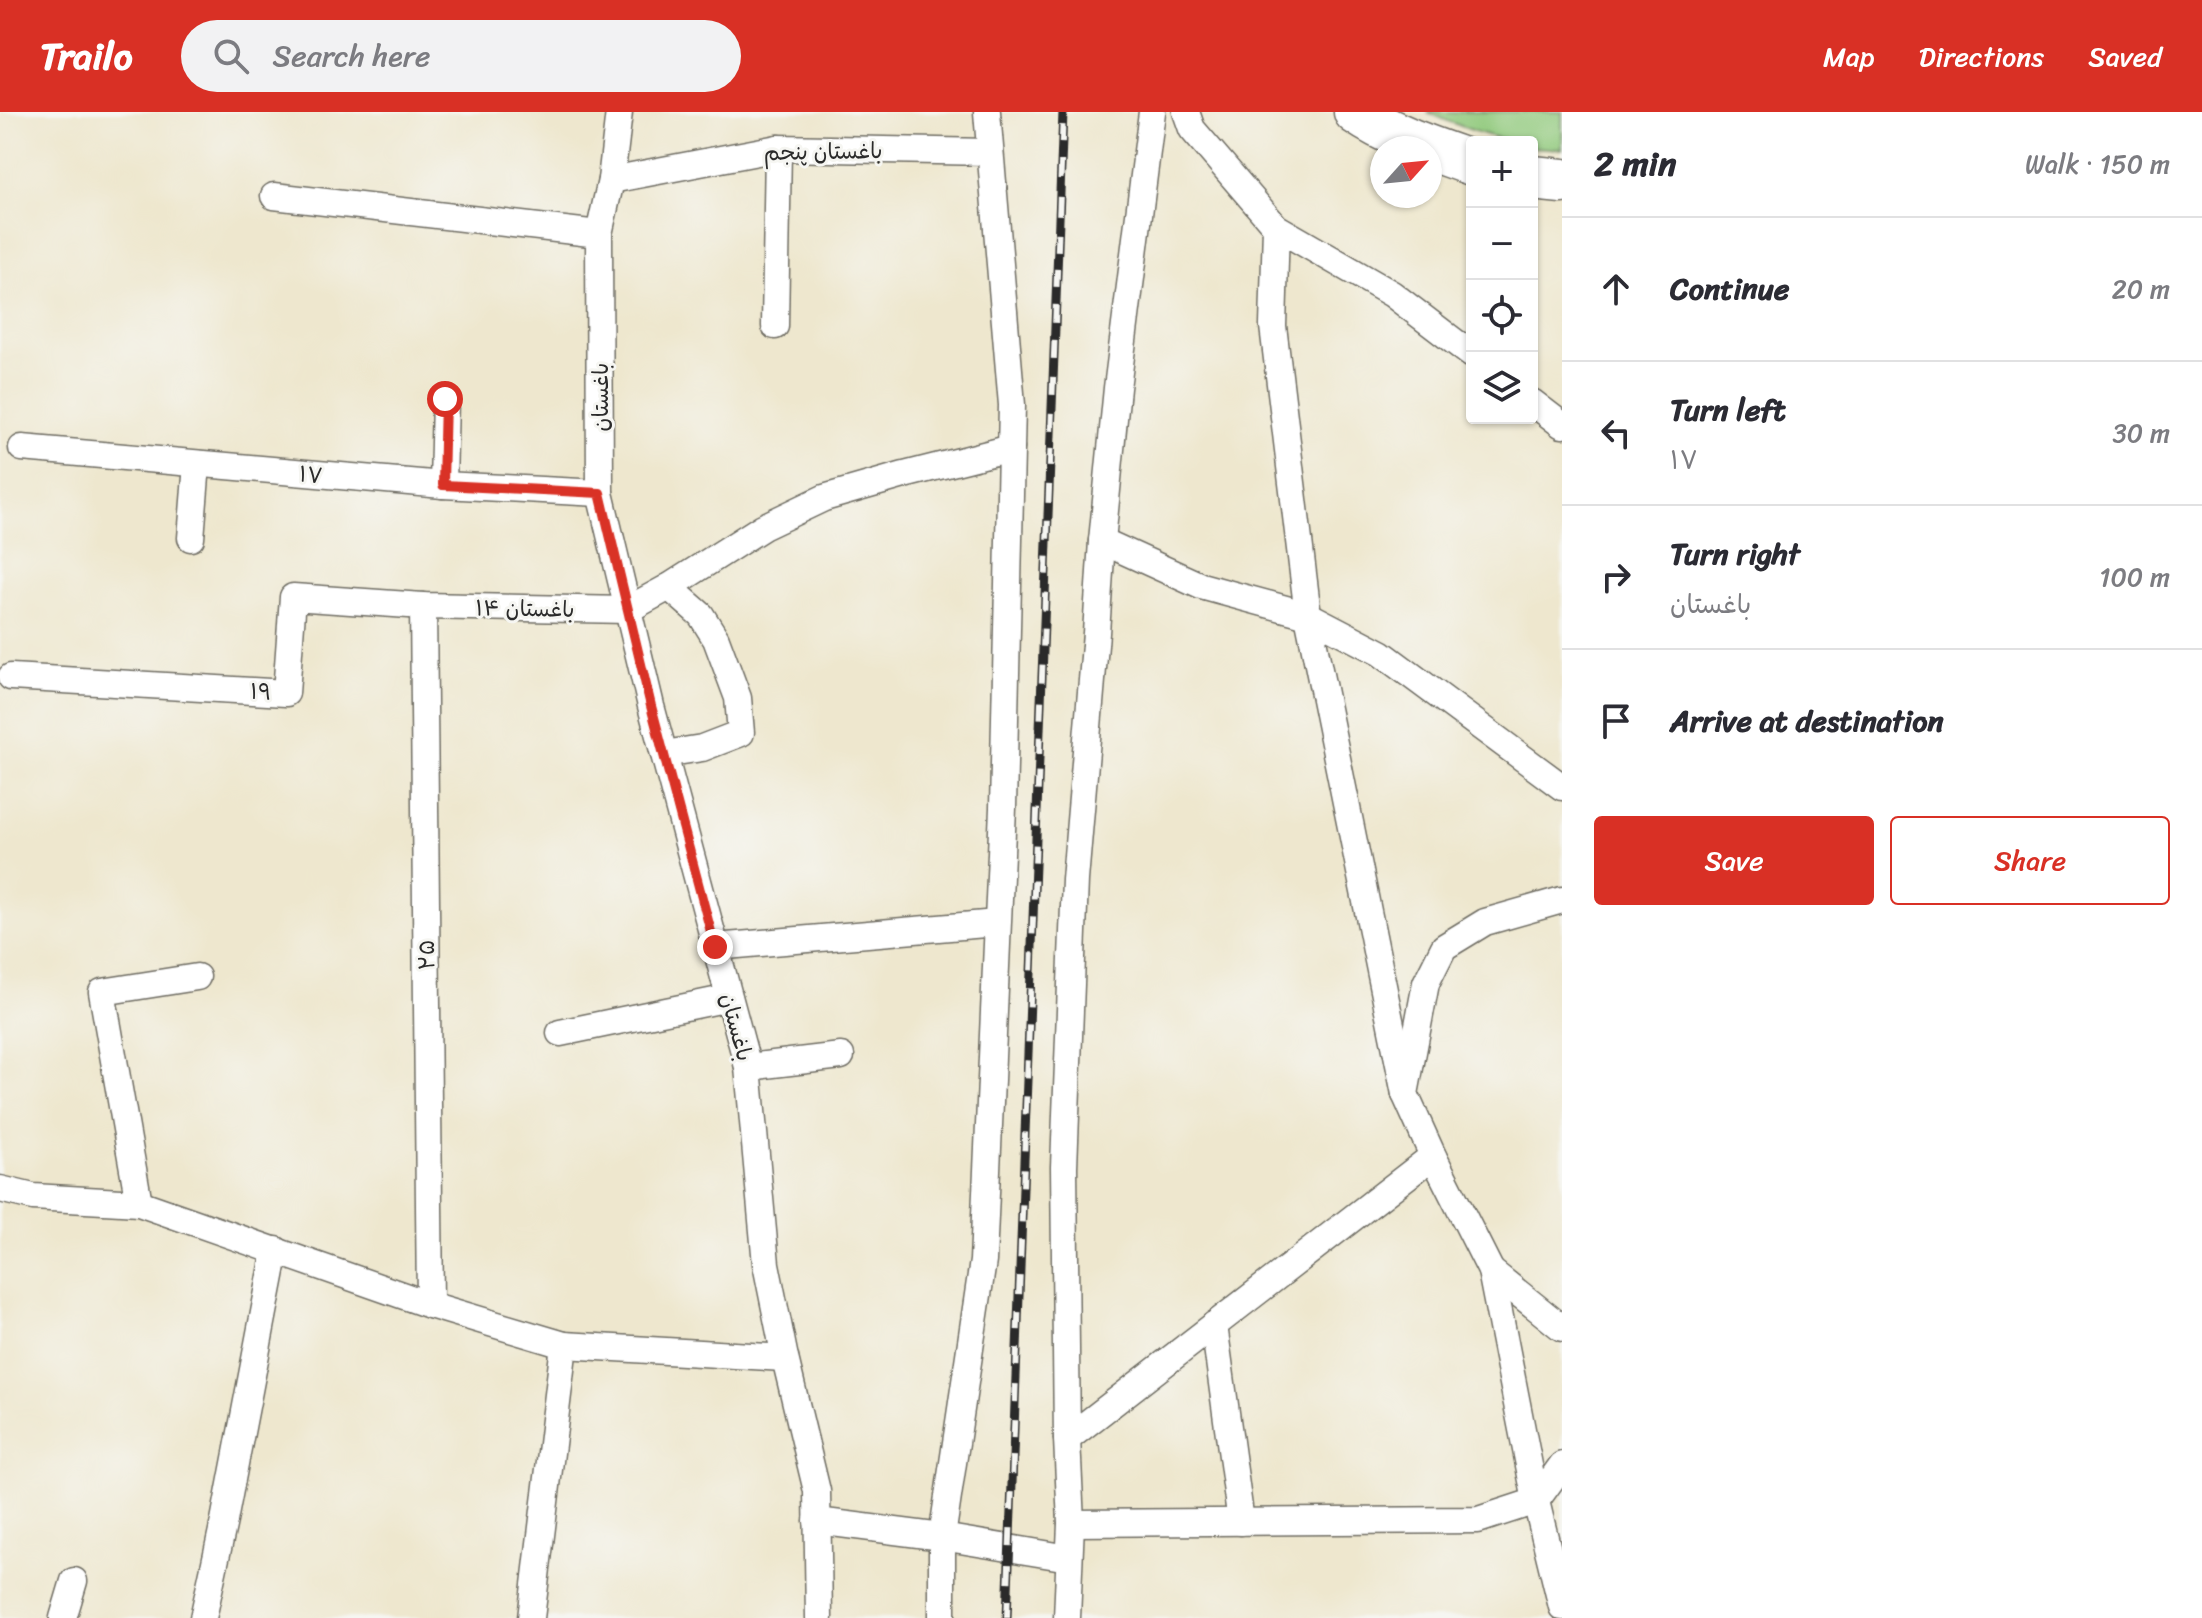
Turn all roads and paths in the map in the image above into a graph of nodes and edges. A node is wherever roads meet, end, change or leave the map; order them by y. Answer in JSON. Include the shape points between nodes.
{"nodes":[{"id":1,"x":619,"y":112,"type":"edge"},
{"id":2,"x":987,"y":112,"type":"edge"},
{"id":3,"x":1152,"y":112,"type":"edge"},
{"id":4,"x":1186,"y":112,"type":"edge"},
{"id":5,"x":1356,"y":112,"type":"edge"},
{"id":6,"x":778,"y":148,"type":"junction"},
{"id":7,"x":990,"y":152,"type":"junction"},
{"id":8,"x":1466,"y":161,"type":"edge"},
{"id":9,"x":1538,"y":179,"type":"edge"},
{"id":10,"x":611,"y":180,"type":"junction"},
{"id":11,"x":1562,"y":181,"type":"edge"},
{"id":12,"x":274,"y":196,"type":"dead end"},
{"id":13,"x":1276,"y":227,"type":"junction"},
{"id":14,"x":599,"y":234,"type":"junction"},
{"id":15,"x":775,"y":326,"type":"dead end"},
{"id":16,"x":1468,"y":352,"type":"edge"},
{"id":17,"x":445,"y":399,"type":"dead end"},
{"id":18,"x":1538,"y":407,"type":"edge"},
{"id":19,"x":1562,"y":425,"type":"edge"},
{"id":20,"x":22,"y":448,"type":"dead end"},
{"id":21,"x":1011,"y":448,"type":"junction"},
{"id":22,"x":197,"y":464,"type":"junction"},
{"id":23,"x":443,"y":485,"type":"junction"},
{"id":24,"x":600,"y":493,"type":"junction"},
{"id":25,"x":191,"y":538,"type":"dead end"},
{"id":26,"x":1102,"y":541,"type":"junction"},
{"id":27,"x":669,"y":587,"type":"junction"},
{"id":28,"x":423,"y":606,"type":"junction"},
{"id":29,"x":627,"y":610,"type":"junction"},
{"id":30,"x":1308,"y":615,"type":"junction"},
{"id":31,"x":11,"y":677,"type":"dead end"},
{"id":32,"x":664,"y":754,"type":"junction"},
{"id":33,"x":1562,"y":787,"type":"edge"},
{"id":34,"x":1562,"y":900,"type":"edge"},
{"id":35,"x":997,"y":923,"type":"junction"},
{"id":36,"x":715,"y":947,"type":"junction"},
{"id":37,"x":197,"y":977,"type":"dead end"},
{"id":38,"x":729,"y":998,"type":"junction"},
{"id":39,"x":560,"y":1033,"type":"dead end"},
{"id":40,"x":841,"y":1056,"type":"dead end"},
{"id":41,"x":748,"y":1067,"type":"junction"},
{"id":42,"x":1405,"y":1094,"type":"junction"},
{"id":43,"x":1433,"y":1156,"type":"junction"},
{"id":44,"x":0,"y":1189,"type":"edge"},
{"id":45,"x":139,"y":1203,"type":"junction"},
{"id":46,"x":276,"y":1250,"type":"junction"},
{"id":47,"x":1491,"y":1271,"type":"junction"},
{"id":48,"x":430,"y":1305,"type":"junction"},
{"id":49,"x":1214,"y":1325,"type":"junction"},
{"id":50,"x":1562,"y":1328,"type":"edge"},
{"id":51,"x":564,"y":1345,"type":"junction"},
{"id":52,"x":785,"y":1358,"type":"junction"},
{"id":53,"x":1067,"y":1439,"type":"junction"},
{"id":54,"x":1562,"y":1465,"type":"edge"},
{"id":55,"x":1536,"y":1501,"type":"junction"},
{"id":56,"x":817,"y":1521,"type":"junction"},
{"id":57,"x":1241,"y":1522,"type":"junction"},
{"id":58,"x":1071,"y":1523,"type":"junction"},
{"id":59,"x":942,"y":1537,"type":"junction"},
{"id":60,"x":1069,"y":1558,"type":"junction"},
{"id":61,"x":74,"y":1581,"type":"dead end"},
{"id":62,"x":1562,"y":1607,"type":"edge"},
{"id":63,"x":63,"y":1618,"type":"edge"},
{"id":64,"x":203,"y":1618,"type":"edge"},
{"id":65,"x":531,"y":1618,"type":"edge"},
{"id":66,"x":819,"y":1618,"type":"edge"},
{"id":67,"x":942,"y":1618,"type":"edge"},
{"id":68,"x":1067,"y":1618,"type":"edge"}],
"edges":[{"from":1,"to":10,"type":"street","name":"باغستان"},
{"from":2,"to":7,"type":"street"},
{"from":3,"to":26,"type":"street"},
{"from":4,"to":13,"type":"street","via":[[1192,129]]},
{"from":5,"to":8,"type":"highway","via":[[1375,125]]},
{"from":6,"to":7,"type":"street","name":"باغستان پنجم"},
{"from":6,"to":10,"type":"street","name":"باغستان پنجم"},
{"from":6,"to":15,"type":"street"},
{"from":7,"to":21,"type":"street","via":[[1012,405]]},
{"from":9,"to":11,"type":"highway"},
{"from":10,"to":14,"type":"street","name":"باغستان"},
{"from":12,"to":14,"type":"street"},
{"from":13,"to":16,"type":"street","via":[[1392,294]]},
{"from":13,"to":30,"type":"street","via":[[1273,326]]},
{"from":14,"to":24,"type":"street","name":"باغستان"},
{"from":17,"to":23,"type":"street"},
{"from":18,"to":19,"type":"street"},
{"from":20,"to":22,"type":"street","name":"۱۷"},
{"from":21,"to":27,"type":"street","via":[[824,498],[763,527]]},
{"from":21,"to":35,"type":"street"},
{"from":22,"to":23,"type":"street","name":"۱۷"},
{"from":22,"to":25,"type":"street"},
{"from":23,"to":24,"type":"street","name":"۱۷"},
{"from":24,"to":29,"type":"street","name":"باغستان"},
{"from":26,"to":30,"type":"street","via":[[1201,586]]},
{"from":26,"to":53,"type":"street","via":[[1075,880],[1064,1167]]},
{"from":27,"to":29,"type":"street"},
{"from":27,"to":32,"type":"street","via":[[701,615],[716,639],[738,698],[741,733],[702,748]]},
{"from":28,"to":29,"type":"street","name":"باغستان ۱۴"},
{"from":28,"to":31,"type":"street","name":"۱۹","via":[[293,597],[286,693]]},
{"from":28,"to":48,"type":"street","name":"۲۵"},
{"from":29,"to":32,"type":"street","name":"باغستان"},
{"from":30,"to":33,"type":"street","via":[[1381,653]]},
{"from":30,"to":42,"type":"street"},
{"from":32,"to":36,"type":"street","name":"باغستان"},
{"from":34,"to":42,"type":"street","via":[[1485,922],[1444,947],[1426,983]]},
{"from":35,"to":36,"type":"street"},
{"from":35,"to":59,"type":"street","via":[[983,1261]]},
{"from":36,"to":38,"type":"street","name":"باغستان"},
{"from":37,"to":45,"type":"street","via":[[102,992]]},
{"from":38,"to":39,"type":"street"},
{"from":38,"to":41,"type":"street","name":"باغستان"},
{"from":40,"to":41,"type":"street"},
{"from":41,"to":52,"type":"street","name":"باغستان","via":[[766,1264]]},
{"from":42,"to":43,"type":"street"},
{"from":43,"to":47,"type":"street"},
{"from":43,"to":49,"type":"street"},
{"from":44,"to":45,"type":"street","via":[[33,1197]]},
{"from":45,"to":46,"type":"street"},
{"from":46,"to":48,"type":"street"},
{"from":46,"to":64,"type":"street"},
{"from":47,"to":50,"type":"street"},
{"from":47,"to":55,"type":"street"},
{"from":48,"to":51,"type":"street"},
{"from":49,"to":53,"type":"street"},
{"from":49,"to":57,"type":"street"},
{"from":51,"to":52,"type":"street"},
{"from":51,"to":65,"type":"street"},
{"from":52,"to":56,"type":"street","name":"باغستان","via":[[817,1491]]},
{"from":53,"to":58,"type":"street"},
{"from":54,"to":55,"type":"street"},
{"from":55,"to":57,"type":"street","via":[[1478,1520]]},
{"from":55,"to":62,"type":"street"},
{"from":56,"to":59,"type":"street"},
{"from":56,"to":66,"type":"street","name":"باغستان"},
{"from":57,"to":58,"type":"street"},
{"from":58,"to":60,"type":"street"},
{"from":59,"to":60,"type":"street"},
{"from":59,"to":67,"type":"street"},
{"from":60,"to":68,"type":"street"},
{"from":61,"to":63,"type":"street"}]}
